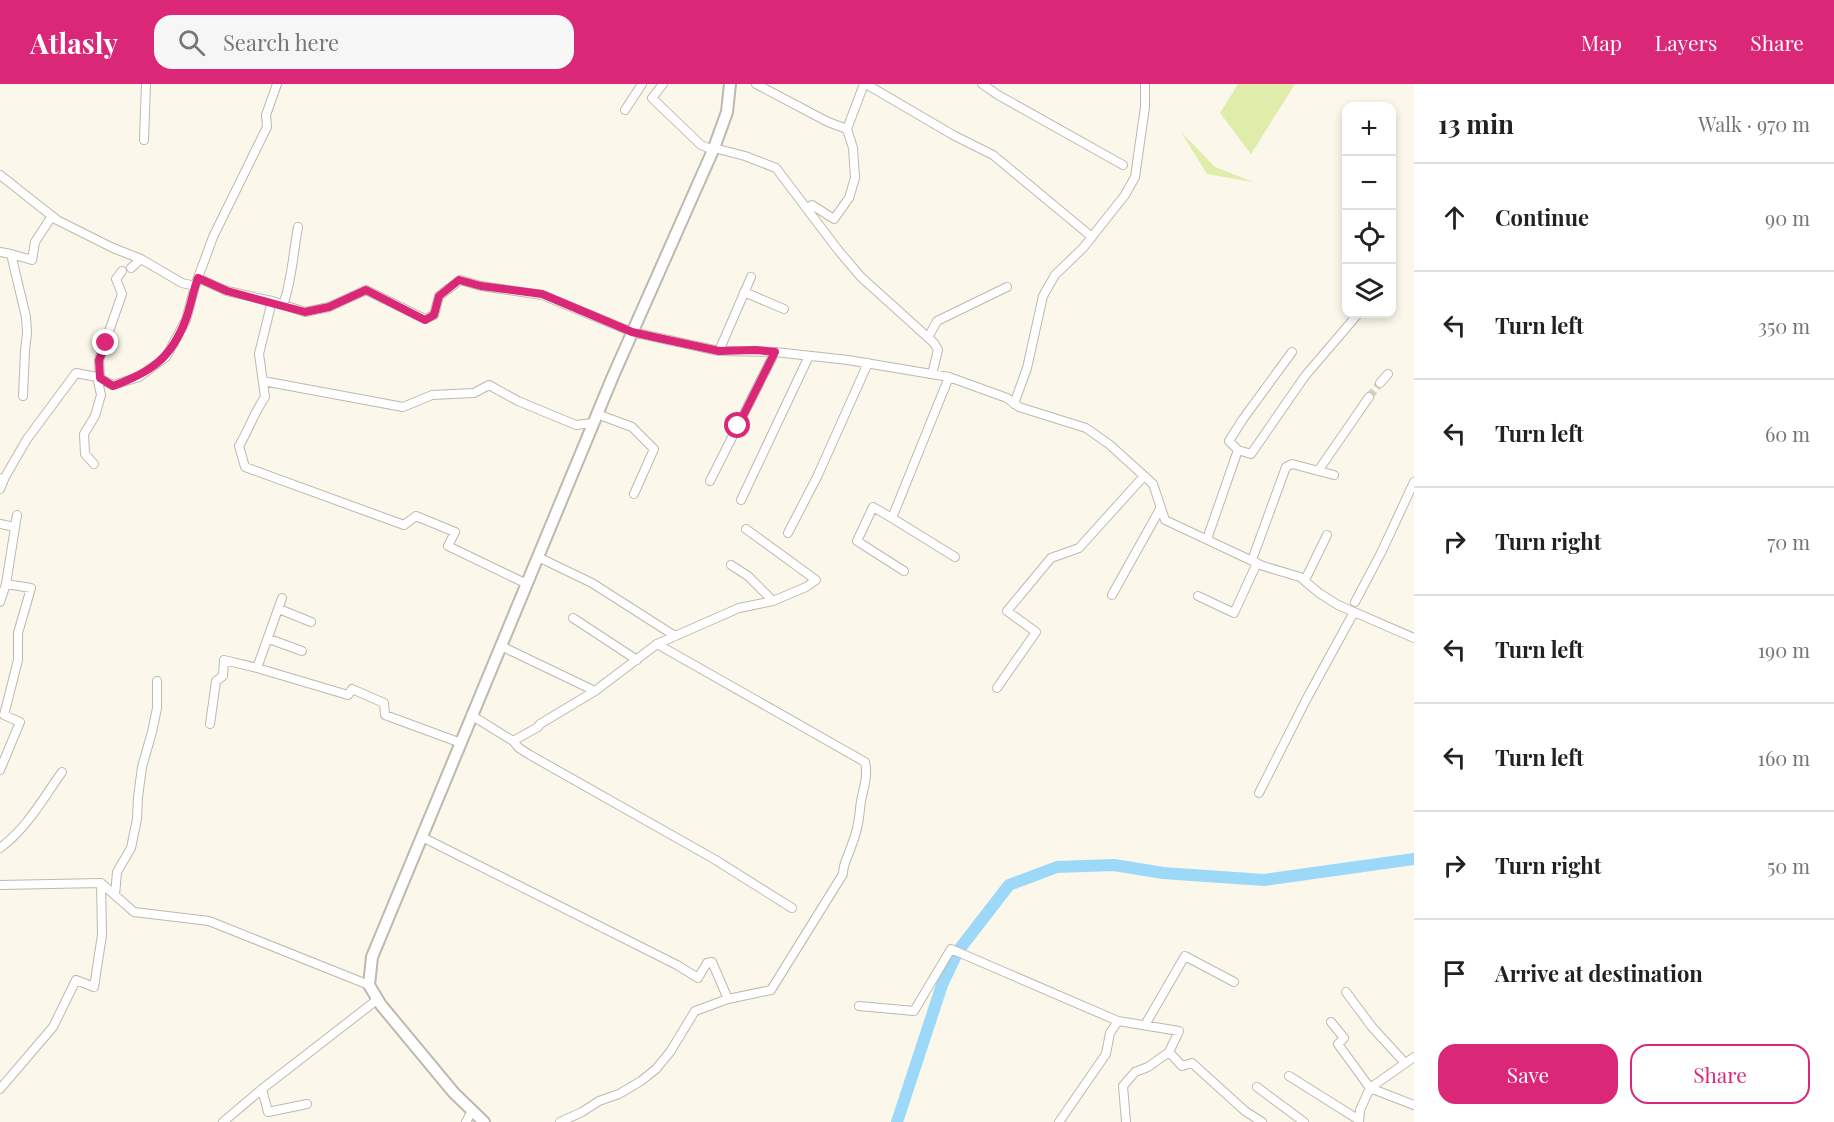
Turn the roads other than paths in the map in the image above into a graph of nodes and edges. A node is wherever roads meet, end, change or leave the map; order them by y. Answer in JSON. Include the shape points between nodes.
{"nodes":[{"id":1,"x":146,"y":84,"type":"edge"},
{"id":2,"x":277,"y":84,"type":"edge"},
{"id":3,"x":642,"y":84,"type":"edge"},
{"id":4,"x":663,"y":84,"type":"edge"},
{"id":5,"x":730,"y":84,"type":"edge"},
{"id":6,"x":756,"y":84,"type":"edge"},
{"id":7,"x":865,"y":84,"type":"edge"},
{"id":8,"x":982,"y":84,"type":"edge"},
{"id":9,"x":1145,"y":84,"type":"edge"},
{"id":10,"x":625,"y":110,"type":"dead end"},
{"id":11,"x":847,"y":129,"type":"junction"},
{"id":12,"x":144,"y":140,"type":"dead end"},
{"id":13,"x":713,"y":149,"type":"junction"},
{"id":14,"x":1123,"y":165,"type":"dead end"},
{"id":15,"x":0,"y":175,"type":"edge"},
{"id":16,"x":807,"y":209,"type":"junction"},
{"id":17,"x":52,"y":216,"type":"junction"},
{"id":18,"x":298,"y":227,"type":"dead end"},
{"id":19,"x":1092,"y":237,"type":"junction"},
{"id":20,"x":0,"y":252,"type":"edge"},
{"id":21,"x":11,"y":254,"type":"junction"},
{"id":22,"x":141,"y":259,"type":"junction"},
{"id":23,"x":131,"y":268,"type":"dead end"},
{"id":24,"x":122,"y":271,"type":"dead end"},
{"id":25,"x":751,"y":277,"type":"dead end"},
{"id":26,"x":198,"y":278,"type":"junction"},
{"id":27,"x":195,"y":286,"type":"junction"},
{"id":28,"x":1007,"y":287,"type":"dead end"},
{"id":29,"x":744,"y":292,"type":"junction"},
{"id":30,"x":272,"y":301,"type":"junction"},
{"id":31,"x":283,"y":305,"type":"junction"},
{"id":32,"x":784,"y":309,"type":"dead end"},
{"id":33,"x":1355,"y":318,"type":"edge"},
{"id":34,"x":632,"y":332,"type":"junction"},
{"id":35,"x":929,"y":336,"type":"junction"},
{"id":36,"x":719,"y":351,"type":"junction"},
{"id":37,"x":775,"y":352,"type":"junction"},
{"id":38,"x":1292,"y":352,"type":"dead end"},
{"id":39,"x":809,"y":356,"type":"junction"},
{"id":40,"x":868,"y":363,"type":"junction"},
{"id":41,"x":932,"y":374,"type":"junction"},
{"id":42,"x":1388,"y":374,"type":"dead end"},
{"id":43,"x":98,"y":377,"type":"junction"},
{"id":44,"x":949,"y":377,"type":"junction"},
{"id":45,"x":263,"y":381,"type":"junction"},
{"id":46,"x":1380,"y":383,"type":"tunnel mouth"},
{"id":47,"x":23,"y":396,"type":"dead end"},
{"id":48,"x":1369,"y":397,"type":"tunnel mouth"},
{"id":49,"x":1014,"y":404,"type":"junction"},
{"id":50,"x":595,"y":419,"type":"junction"},
{"id":51,"x":1238,"y":450,"type":"junction"},
{"id":52,"x":94,"y":464,"type":"dead end"},
{"id":53,"x":1318,"y":471,"type":"junction"},
{"id":54,"x":1334,"y":475,"type":"dead end"},
{"id":55,"x":1144,"y":476,"type":"junction"},
{"id":56,"x":3,"y":478,"type":"edge"},
{"id":57,"x":710,"y":482,"type":"dead end"},
{"id":58,"x":1414,"y":482,"type":"edge"},
{"id":59,"x":0,"y":489,"type":"edge"},
{"id":60,"x":634,"y":494,"type":"dead end"},
{"id":61,"x":741,"y":500,"type":"dead end"},
{"id":62,"x":1160,"y":509,"type":"junction"},
{"id":63,"x":17,"y":516,"type":"dead end"},
{"id":64,"x":892,"y":518,"type":"junction"},
{"id":65,"x":0,"y":524,"type":"edge"},
{"id":66,"x":15,"y":527,"type":"junction"},
{"id":67,"x":746,"y":530,"type":"dead end"},
{"id":68,"x":789,"y":533,"type":"dead end"},
{"id":69,"x":1327,"y":535,"type":"dead end"},
{"id":70,"x":1207,"y":539,"type":"junction"},
{"id":71,"x":538,"y":557,"type":"junction"},
{"id":72,"x":955,"y":557,"type":"dead end"},
{"id":73,"x":1254,"y":561,"type":"junction"},
{"id":74,"x":731,"y":565,"type":"dead end"},
{"id":75,"x":904,"y":571,"type":"dead end"},
{"id":76,"x":1305,"y":580,"type":"junction"},
{"id":77,"x":6,"y":584,"type":"junction"},
{"id":78,"x":527,"y":584,"type":"junction"},
{"id":79,"x":1112,"y":595,"type":"dead end"},
{"id":80,"x":1198,"y":597,"type":"dead end"},
{"id":81,"x":282,"y":598,"type":"dead end"},
{"id":82,"x":773,"y":601,"type":"junction"},
{"id":83,"x":0,"y":602,"type":"edge"},
{"id":84,"x":1355,"y":602,"type":"dead end"},
{"id":85,"x":279,"y":609,"type":"junction"},
{"id":86,"x":1354,"y":612,"type":"junction"},
{"id":87,"x":573,"y":618,"type":"dead end"},
{"id":88,"x":311,"y":622,"type":"dead end"},
{"id":89,"x":675,"y":636,"type":"junction"},
{"id":90,"x":1414,"y":637,"type":"edge"},
{"id":91,"x":268,"y":639,"type":"junction"},
{"id":92,"x":657,"y":644,"type":"junction"},
{"id":93,"x":501,"y":645,"type":"junction"},
{"id":94,"x":302,"y":651,"type":"dead end"},
{"id":95,"x":637,"y":660,"type":"junction"},
{"id":96,"x":258,"y":668,"type":"junction"},
{"id":97,"x":157,"y":681,"type":"dead end"},
{"id":98,"x":997,"y":688,"type":"dead end"},
{"id":99,"x":595,"y":691,"type":"junction"},
{"id":100,"x":471,"y":715,"type":"junction"},
{"id":101,"x":210,"y":724,"type":"dead end"},
{"id":102,"x":513,"y":741,"type":"junction"},
{"id":103,"x":461,"y":743,"type":"junction"},
{"id":104,"x":0,"y":770,"type":"edge"},
{"id":105,"x":62,"y":772,"type":"dead end"},
{"id":106,"x":1259,"y":793,"type":"dead end"},
{"id":107,"x":422,"y":837,"type":"junction"},
{"id":108,"x":0,"y":848,"type":"edge"},
{"id":109,"x":101,"y":883,"type":"junction"},
{"id":110,"x":0,"y":885,"type":"edge"},
{"id":111,"x":115,"y":895,"type":"junction"},
{"id":112,"x":792,"y":908,"type":"dead end"},
{"id":113,"x":1234,"y":982,"type":"dead end"},
{"id":114,"x":369,"y":985,"type":"junction"},
{"id":115,"x":1346,"y":992,"type":"dead end"},
{"id":116,"x":378,"y":999,"type":"junction"},
{"id":117,"x":728,"y":999,"type":"junction"},
{"id":118,"x":859,"y":1006,"type":"dead end"},
{"id":119,"x":1118,"y":1021,"type":"junction"},
{"id":120,"x":1331,"y":1022,"type":"dead end"},
{"id":121,"x":1145,"y":1025,"type":"junction"},
{"id":122,"x":1169,"y":1052,"type":"junction"},
{"id":123,"x":1414,"y":1057,"type":"edge"},
{"id":124,"x":1405,"y":1063,"type":"junction"},
{"id":125,"x":1288,"y":1076,"type":"dead end"},
{"id":126,"x":1257,"y":1087,"type":"dead end"},
{"id":127,"x":1370,"y":1088,"type":"junction"},
{"id":128,"x":0,"y":1089,"type":"edge"},
{"id":129,"x":262,"y":1089,"type":"junction"},
{"id":130,"x":308,"y":1104,"type":"dead end"},
{"id":131,"x":1414,"y":1106,"type":"edge"},
{"id":132,"x":472,"y":1111,"type":"junction"},
{"id":133,"x":1359,"y":1121,"type":"edge"},
{"id":134,"x":223,"y":1122,"type":"edge"},
{"id":135,"x":466,"y":1122,"type":"edge"},
{"id":136,"x":484,"y":1122,"type":"edge"},
{"id":137,"x":560,"y":1122,"type":"edge"},
{"id":138,"x":1059,"y":1122,"type":"edge"},
{"id":139,"x":1126,"y":1122,"type":"edge"},
{"id":140,"x":1262,"y":1122,"type":"edge"},
{"id":141,"x":1304,"y":1122,"type":"edge"}],
"edges":[{"from":1,"to":12,"type":"street"},
{"from":2,"to":26,"type":"street","via":[[266,115],[267,127],[213,237]]},
{"from":3,"to":10,"type":"street"},
{"from":4,"to":13,"type":"street","via":[[652,98],[700,145]]},
{"from":5,"to":13,"type":"main road","via":[[727,112]]},
{"from":6,"to":11,"type":"street"},
{"from":7,"to":11,"type":"street"},
{"from":7,"to":19,"type":"street","via":[[993,155]]},
{"from":8,"to":14,"type":"street"},
{"from":9,"to":19,"type":"street","via":[[1135,177]]},
{"from":11,"to":16,"type":"street","via":[[855,178],[849,198],[834,219],[812,205]]},
{"from":13,"to":16,"type":"street","via":[[776,168]]},
{"from":13,"to":34,"type":"main road"},
{"from":15,"to":17,"type":"street"},
{"from":16,"to":35,"type":"street","via":[[861,277]]},
{"from":17,"to":21,"type":"street","via":[[35,242],[32,260]]},
{"from":17,"to":22,"type":"street"},
{"from":18,"to":31,"type":"street"},
{"from":19,"to":49,"type":"street","via":[[1055,274],[1043,296],[1027,368]]},
{"from":20,"to":21,"type":"street"},
{"from":21,"to":47,"type":"street","via":[[26,317]]},
{"from":22,"to":23,"type":"street"},
{"from":22,"to":27,"type":"street","via":[[182,283]]},
{"from":24,"to":43,"type":"street","via":[[116,279],[122,294],[99,360]]},
{"from":25,"to":29,"type":"street"},
{"from":26,"to":27,"type":"street"},
{"from":26,"to":30,"type":"street","via":[[227,291]]},
{"from":27,"to":43,"type":"street","via":[[186,320],[166,357],[139,377],[113,386]]},
{"from":28,"to":35,"type":"street","via":[[937,321]]},
{"from":29,"to":32,"type":"street"},
{"from":29,"to":36,"type":"street"},
{"from":30,"to":31,"type":"street"},
{"from":30,"to":45,"type":"street","via":[[259,354]]},
{"from":31,"to":34,"type":"street","via":[[305,312],[329,307],[366,290],[425,320],[434,315],[439,296],[459,280],[542,294]]},
{"from":33,"to":51,"type":"street","via":[[1305,376],[1251,454]]},
{"from":34,"to":36,"type":"street"},
{"from":34,"to":50,"type":"main road"},
{"from":35,"to":41,"type":"street","via":[[938,350]]},
{"from":36,"to":37,"type":"street"},
{"from":37,"to":39,"type":"street"},
{"from":37,"to":57,"type":"street"},
{"from":38,"to":51,"type":"street","via":[[1229,441]]},
{"from":39,"to":40,"type":"street"},
{"from":39,"to":61,"type":"street"},
{"from":40,"to":41,"type":"street"},
{"from":40,"to":68,"type":"street"},
{"from":41,"to":44,"type":"street"},
{"from":42,"to":46,"type":"street"},
{"from":43,"to":52,"type":"street","via":[[101,395],[84,434],[85,454]]},
{"from":43,"to":56,"type":"street","via":[[76,373],[73,376]]},
{"from":44,"to":49,"type":"street"},
{"from":44,"to":64,"type":"street"},
{"from":45,"to":50,"type":"street","via":[[403,407],[432,395],[474,393],[489,385],[576,425]]},
{"from":45,"to":78,"type":"street","via":[[265,398],[239,446],[245,467],[404,525],[416,516],[455,532],[448,546]]},
{"from":48,"to":53,"type":"street"},
{"from":49,"to":55,"type":"street","via":[[1086,428]]},
{"from":50,"to":60,"type":"street","via":[[632,427],[654,448]]},
{"from":50,"to":71,"type":"main road"},
{"from":51,"to":70,"type":"street"},
{"from":53,"to":54,"type":"street"},
{"from":53,"to":73,"type":"street","via":[[1292,464],[1286,467]]},
{"from":55,"to":62,"type":"street","via":[[1153,484]]},
{"from":55,"to":98,"type":"street","via":[[1079,548],[1051,558],[1007,611],[1036,632]]},
{"from":56,"to":59,"type":"street"},
{"from":58,"to":84,"type":"street"},
{"from":62,"to":70,"type":"street","via":[[1165,520]]},
{"from":62,"to":79,"type":"street"},
{"from":63,"to":66,"type":"street"},
{"from":64,"to":72,"type":"street"},
{"from":64,"to":75,"type":"street","via":[[873,507],[857,541]]},
{"from":65,"to":66,"type":"street"},
{"from":66,"to":77,"type":"street"},
{"from":67,"to":82,"type":"street","via":[[816,580]]},
{"from":69,"to":76,"type":"street"},
{"from":70,"to":73,"type":"street"},
{"from":71,"to":78,"type":"main road"},
{"from":71,"to":89,"type":"street","via":[[592,583]]},
{"from":73,"to":76,"type":"street"},
{"from":73,"to":80,"type":"street","via":[[1234,613]]},
{"from":74,"to":82,"type":"street"},
{"from":76,"to":86,"type":"street","via":[[1319,593]]},
{"from":77,"to":83,"type":"street"},
{"from":77,"to":104,"type":"street","via":[[31,588],[18,633],[18,660],[4,715],[20,722]]},
{"from":78,"to":93,"type":"main road"},
{"from":81,"to":85,"type":"street"},
{"from":82,"to":89,"type":"street","via":[[739,608]]},
{"from":85,"to":88,"type":"street"},
{"from":85,"to":91,"type":"street"},
{"from":86,"to":90,"type":"street"},
{"from":86,"to":106,"type":"street"},
{"from":87,"to":95,"type":"street"},
{"from":89,"to":92,"type":"street"},
{"from":91,"to":94,"type":"street"},
{"from":91,"to":96,"type":"street"},
{"from":92,"to":95,"type":"street"},
{"from":92,"to":117,"type":"street","via":[[865,762],[868,774],[843,874],[815,920],[771,990]]},
{"from":93,"to":99,"type":"street"},
{"from":93,"to":100,"type":"main road"},
{"from":95,"to":99,"type":"street"},
{"from":96,"to":101,"type":"street","via":[[224,660],[223,676],[216,681]]},
{"from":96,"to":103,"type":"street","via":[[348,694],[352,689],[384,703],[385,714]]},
{"from":97,"to":111,"type":"street","via":[[157,708],[142,767],[137,819],[130,848],[117,872]]},
{"from":99,"to":102,"type":"street"},
{"from":100,"to":102,"type":"street"},
{"from":100,"to":103,"type":"main road"},
{"from":102,"to":112,"type":"street","via":[[530,755]]},
{"from":103,"to":107,"type":"main road"},
{"from":105,"to":108,"type":"street","via":[[33,816]]},
{"from":107,"to":114,"type":"main road","via":[[372,957]]},
{"from":107,"to":117,"type":"street","via":[[698,978],[707,963],[712,962]]},
{"from":109,"to":110,"type":"street"},
{"from":109,"to":111,"type":"street"},
{"from":109,"to":128,"type":"street","via":[[102,935],[94,987],[76,980],[53,1028]]},
{"from":111,"to":114,"type":"street","via":[[134,912],[209,921]]},
{"from":113,"to":121,"type":"street","via":[[1185,956]]},
{"from":114,"to":116,"type":"main road"},
{"from":115,"to":124,"type":"street","via":[[1372,1028]]},
{"from":116,"to":129,"type":"street"},
{"from":116,"to":132,"type":"main road"},
{"from":117,"to":137,"type":"street","via":[[695,1011],[670,1052],[641,1081]]},
{"from":118,"to":119,"type":"street","via":[[914,1011],[951,949]]},
{"from":119,"to":121,"type":"street"},
{"from":119,"to":138,"type":"street","via":[[1110,1033],[1106,1054]]},
{"from":120,"to":127,"type":"street","via":[[1344,1038],[1338,1044]]},
{"from":121,"to":122,"type":"street","via":[[1179,1031]]},
{"from":122,"to":139,"type":"street","via":[[1135,1072],[1123,1086]]},
{"from":122,"to":140,"type":"street","via":[[1182,1066],[1192,1063]]},
{"from":123,"to":124,"type":"street"},
{"from":124,"to":127,"type":"street"},
{"from":125,"to":133,"type":"street"},
{"from":126,"to":141,"type":"street"},
{"from":127,"to":131,"type":"street"},
{"from":127,"to":133,"type":"street"},
{"from":129,"to":130,"type":"street","via":[[268,1112]]},
{"from":129,"to":134,"type":"street"},
{"from":132,"to":135,"type":"street"},
{"from":132,"to":136,"type":"main road"}]}
